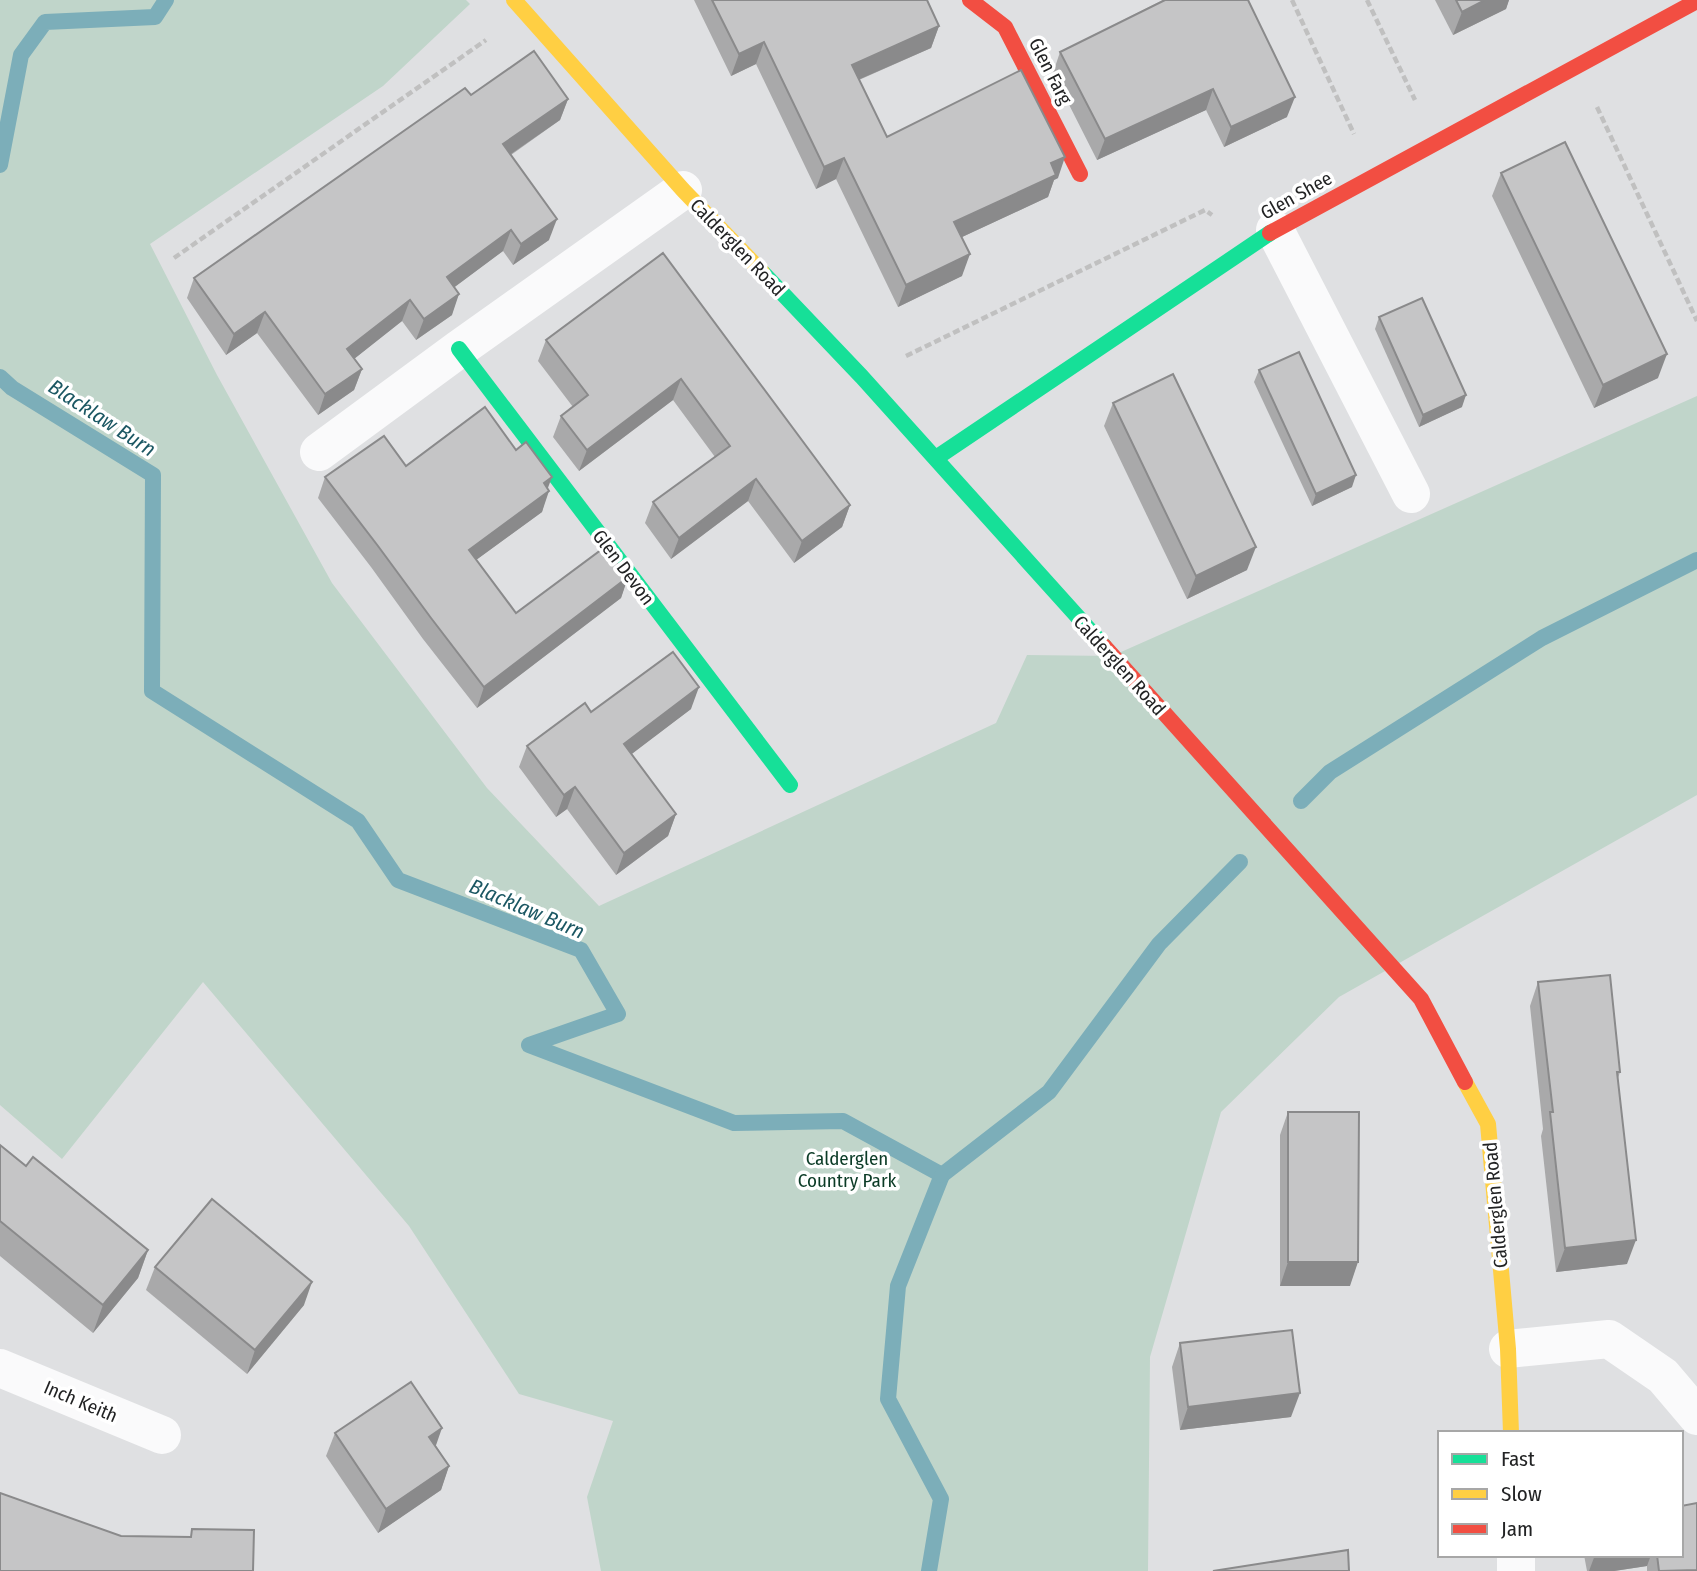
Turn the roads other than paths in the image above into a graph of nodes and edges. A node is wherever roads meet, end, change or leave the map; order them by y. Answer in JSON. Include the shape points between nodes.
{"nodes":[{"id":1,"x":970,"y":0,"type":"edge"},
{"id":2,"x":1692,"y":2,"type":"edge"},
{"id":3,"x":520,"y":6,"type":"edge"},
{"id":4,"x":1080,"y":174,"type":"dead end"},
{"id":5,"x":683,"y":190,"type":"junction"},
{"id":6,"x":1263,"y":238,"type":"junction"},
{"id":7,"x":459,"y":349,"type":"junction"},
{"id":8,"x":319,"y":452,"type":"dead end"},
{"id":9,"x":936,"y":458,"type":"junction"},
{"id":10,"x":1411,"y":494,"type":"dead end"},
{"id":11,"x":790,"y":785,"type":"dead end"},
{"id":12,"x":1508,"y":1349,"type":"junction"},
{"id":13,"x":0,"y":1368,"type":"edge"},
{"id":14,"x":1697,"y":1416,"type":"edge"},
{"id":15,"x":1511,"y":1431,"type":"edge"},
{"id":16,"x":162,"y":1435,"type":"dead end"}],
"edges":[{"from":1,"to":4,"type":"street","name":"Glen Farg","via":[[1005,27]]},
{"from":2,"to":6,"type":"street","name":"Glen Shee"},
{"from":3,"to":5,"type":"street","name":"Calderglen Road"},
{"from":5,"to":7,"type":"street"},
{"from":5,"to":9,"type":"street","name":"Calderglen Road"},
{"from":6,"to":9,"type":"street","name":"Glen Shee"},
{"from":6,"to":10,"type":"street"},
{"from":7,"to":8,"type":"street"},
{"from":7,"to":11,"type":"street","name":"Glen Devon"},
{"from":9,"to":12,"type":"street","name":"Calderglen Road","via":[[1421,999],[1488,1124]]},
{"from":12,"to":14,"type":"street","via":[[1609,1339],[1663,1376]]},
{"from":12,"to":15,"type":"street","name":"Calderglen Road"},
{"from":13,"to":16,"type":"street","name":"Inch Keith"}]}
